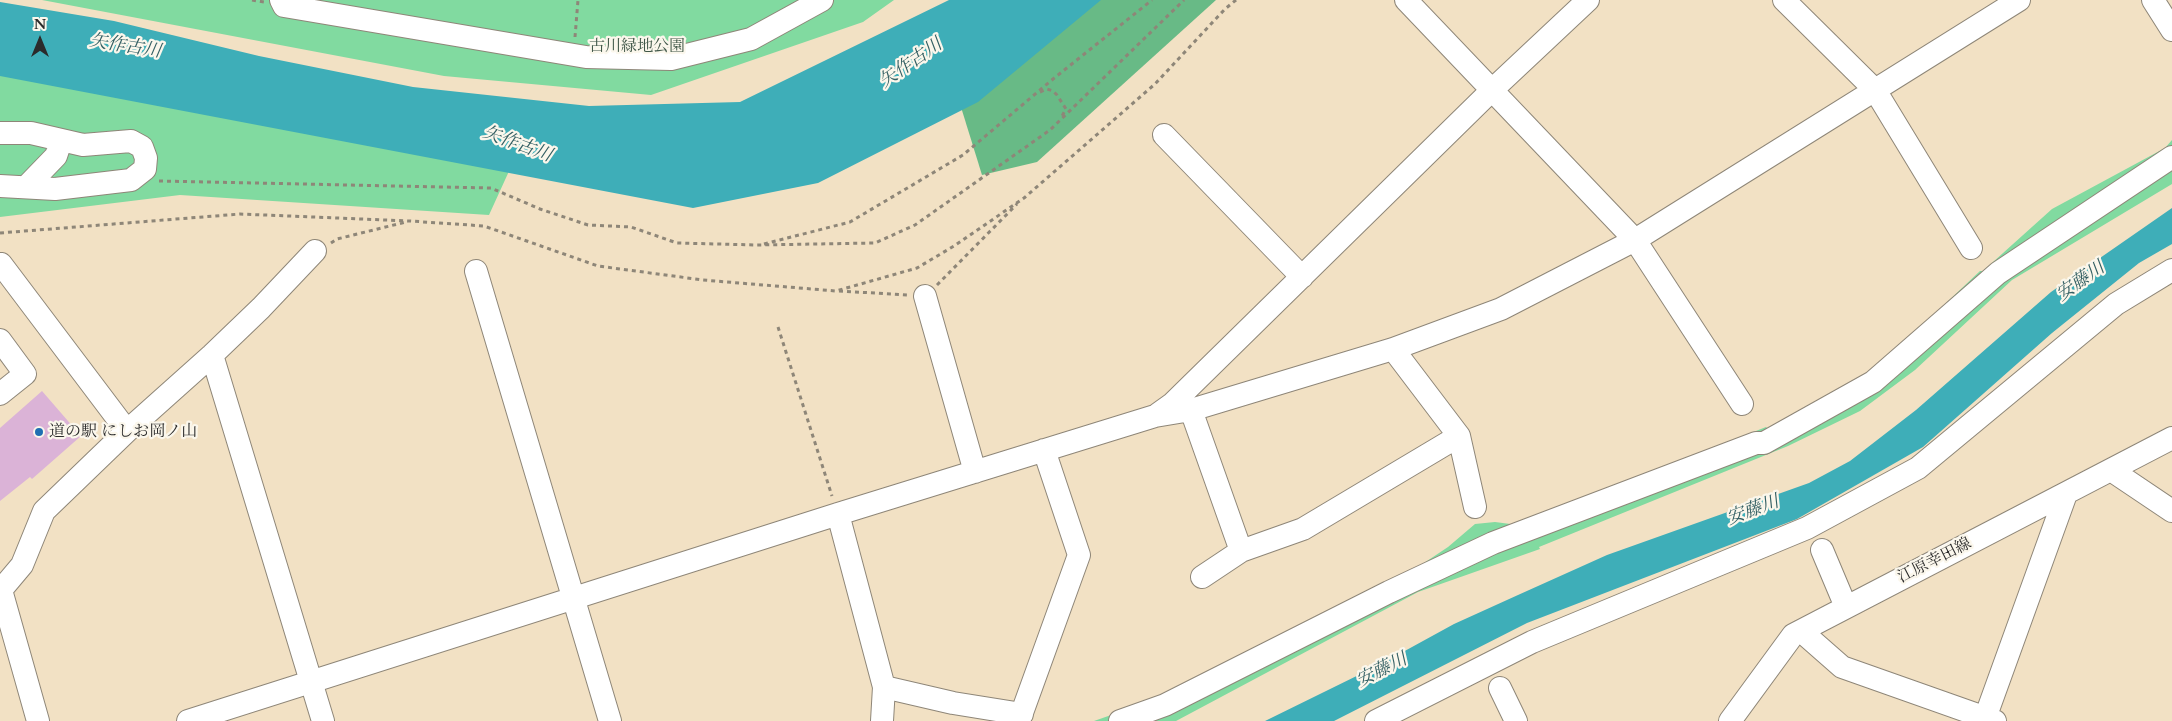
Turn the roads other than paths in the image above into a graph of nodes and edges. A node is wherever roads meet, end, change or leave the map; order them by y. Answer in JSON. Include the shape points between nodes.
{"nodes":[{"id":1,"x":281,"y":0,"type":"edge"},
{"id":2,"x":822,"y":0,"type":"edge"},
{"id":3,"x":1406,"y":0,"type":"edge"},
{"id":4,"x":1588,"y":0,"type":"edge"},
{"id":5,"x":1784,"y":0,"type":"edge"},
{"id":6,"x":2019,"y":0,"type":"edge"},
{"id":7,"x":2153,"y":0,"type":"edge"},
{"id":8,"x":2172,"y":30,"type":"edge"},
{"id":9,"x":1875,"y":90,"type":"junction"},
{"id":10,"x":1491,"y":91,"type":"junction"},
{"id":11,"x":0,"y":133,"type":"edge"},
{"id":12,"x":1164,"y":135,"type":"dead end"},
{"id":13,"x":57,"y":139,"type":"junction"},
{"id":14,"x":2172,"y":156,"type":"edge"},
{"id":15,"x":0,"y":186,"type":"edge"},
{"id":16,"x":26,"y":187,"type":"junction"},
{"id":17,"x":1634,"y":240,"type":"junction"},
{"id":18,"x":1971,"y":248,"type":"dead end"},
{"id":19,"x":315,"y":251,"type":"road end"},
{"id":20,"x":1,"y":264,"type":"dead end"},
{"id":21,"x":2172,"y":270,"type":"edge"},
{"id":22,"x":476,"y":271,"type":"dead end"},
{"id":23,"x":1302,"y":277,"type":"junction"},
{"id":24,"x":925,"y":296,"type":"road end"},
{"id":25,"x":0,"y":340,"type":"edge"},
{"id":26,"x":1393,"y":349,"type":"junction"},
{"id":27,"x":212,"y":355,"type":"junction"},
{"id":28,"x":0,"y":394,"type":"edge"},
{"id":29,"x":1742,"y":404,"type":"dead end"},
{"id":30,"x":1190,"y":410,"type":"junction"},
{"id":31,"x":1155,"y":416,"type":"junction"},
{"id":32,"x":127,"y":430,"type":"junction"},
{"id":33,"x":1459,"y":436,"type":"junction"},
{"id":34,"x":2172,"y":438,"type":"edge"},
{"id":35,"x":1044,"y":450,"type":"junction"},
{"id":36,"x":2111,"y":470,"type":"junction"},
{"id":37,"x":975,"y":472,"type":"junction"},
{"id":38,"x":2066,"y":494,"type":"junction"},
{"id":39,"x":1475,"y":508,"type":"dead end"},
{"id":40,"x":2172,"y":512,"type":"edge"},
{"id":41,"x":838,"y":514,"type":"junction"},
{"id":42,"x":1822,"y":550,"type":"dead end"},
{"id":43,"x":1241,"y":551,"type":"junction"},
{"id":44,"x":1202,"y":577,"type":"dead end"},
{"id":45,"x":574,"y":599,"type":"junction"},
{"id":46,"x":1846,"y":607,"type":"junction"},
{"id":47,"x":1801,"y":631,"type":"junction"},
{"id":48,"x":310,"y":681,"type":"junction"},
{"id":49,"x":884,"y":687,"type":"junction"},
{"id":50,"x":1500,"y":688,"type":"dead end"},
{"id":51,"x":1021,"y":718,"type":"edge"},
{"id":52,"x":1988,"y":720,"type":"edge"},
{"id":53,"x":38,"y":721,"type":"edge"},
{"id":54,"x":188,"y":721,"type":"edge"},
{"id":55,"x":322,"y":721,"type":"edge"},
{"id":56,"x":610,"y":721,"type":"edge"},
{"id":57,"x":882,"y":721,"type":"edge"},
{"id":58,"x":1120,"y":721,"type":"edge"},
{"id":59,"x":1376,"y":721,"type":"edge"},
{"id":60,"x":1516,"y":721,"type":"edge"},
{"id":61,"x":1730,"y":721,"type":"edge"}],
"edges":[{"from":1,"to":2,"type":"street","via":[[284,6],[586,57],[671,59],[750,39]]},
{"from":3,"to":10,"type":"street"},
{"from":4,"to":10,"type":"street"},
{"from":5,"to":9,"type":"street"},
{"from":6,"to":9,"type":"street"},
{"from":7,"to":8,"type":"street"},
{"from":9,"to":17,"type":"street"},
{"from":9,"to":18,"type":"street"},
{"from":10,"to":17,"type":"street"},
{"from":10,"to":23,"type":"street"},
{"from":11,"to":13,"type":"street","via":[[31,133]]},
{"from":12,"to":23,"type":"street"},
{"from":13,"to":16,"type":"street","via":[[56,156]]},
{"from":13,"to":16,"type":"street","via":[[83,145],[131,141],[142,147],[145,169],[131,180],[55,189]]},
{"from":14,"to":58,"type":"street","via":[[1998,272],[1873,382],[1764,443],[1756,443],[1493,543],[1380,596],[1166,705]]},
{"from":15,"to":16,"type":"street"},
{"from":17,"to":26,"type":"street","via":[[1501,309]]},
{"from":17,"to":29,"type":"street"},
{"from":19,"to":27,"type":"street"},
{"from":20,"to":32,"type":"street"},
{"from":21,"to":59,"type":"street","via":[[2116,304],[1918,468],[1807,528],[1532,642]]},
{"from":22,"to":45,"type":"street"},
{"from":23,"to":31,"type":"street","via":[[1172,404]]},
{"from":24,"to":37,"type":"street"},
{"from":25,"to":28,"type":"street","via":[[25,374]]},
{"from":26,"to":30,"type":"street"},
{"from":26,"to":33,"type":"street"},
{"from":27,"to":32,"type":"street"},
{"from":27,"to":48,"type":"street"},
{"from":30,"to":31,"type":"street"},
{"from":30,"to":43,"type":"street"},
{"from":31,"to":35,"type":"street"},
{"from":32,"to":53,"type":"street","via":[[44,511],[22,565],[1,590]]},
{"from":33,"to":39,"type":"street"},
{"from":33,"to":43,"type":"street","via":[[1302,529]]},
{"from":34,"to":36,"type":"street","name":"江原幸田線"},
{"from":35,"to":37,"type":"street"},
{"from":35,"to":51,"type":"street","via":[[1079,555]]},
{"from":36,"to":38,"type":"street","name":"江原幸田線"},
{"from":36,"to":40,"type":"street"},
{"from":37,"to":41,"type":"street"},
{"from":38,"to":46,"type":"street","name":"江原幸田線"},
{"from":38,"to":52,"type":"street"},
{"from":41,"to":45,"type":"street"},
{"from":41,"to":49,"type":"street"},
{"from":42,"to":46,"type":"street"},
{"from":43,"to":44,"type":"street"},
{"from":45,"to":48,"type":"street"},
{"from":45,"to":56,"type":"street"},
{"from":46,"to":47,"type":"street","name":"江原幸田線"},
{"from":47,"to":52,"type":"street","via":[[1842,667]]},
{"from":47,"to":61,"type":"street","name":"江原幸田線","via":[[1793,635]]},
{"from":48,"to":54,"type":"street"},
{"from":48,"to":55,"type":"street"},
{"from":49,"to":51,"type":"street"},
{"from":49,"to":57,"type":"street"},
{"from":50,"to":60,"type":"street"}]}
